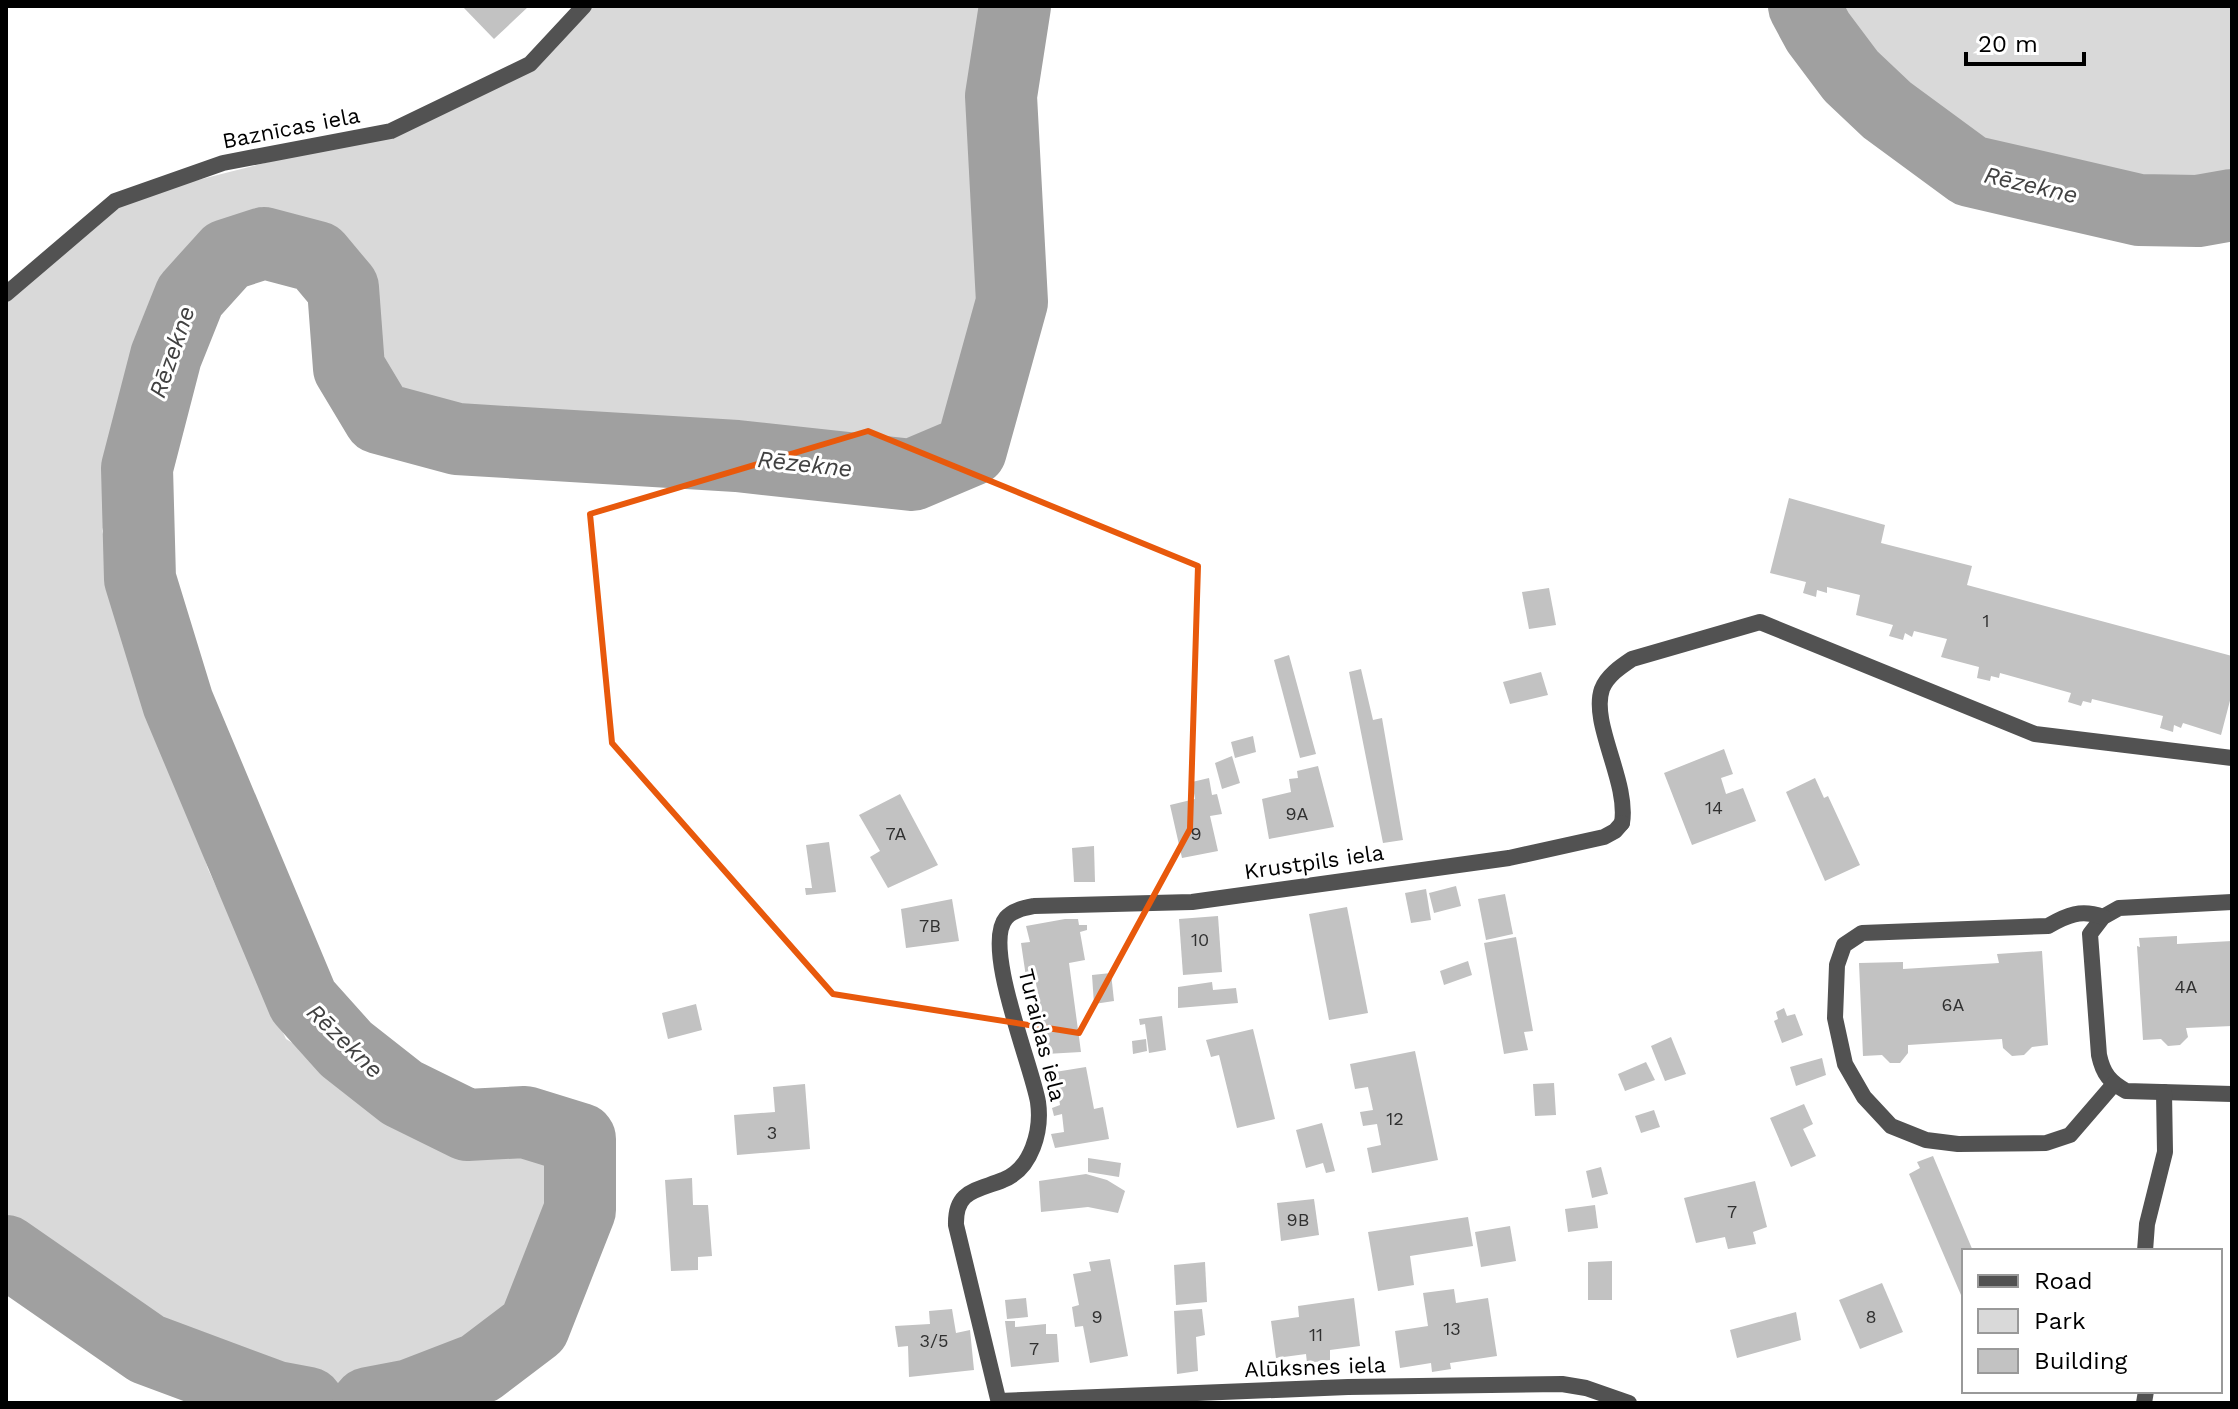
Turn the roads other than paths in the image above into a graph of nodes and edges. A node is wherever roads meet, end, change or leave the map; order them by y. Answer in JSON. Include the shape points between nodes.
{"nodes":[{"id":1,"x":584,"y":6,"type":"edge"},
{"id":2,"x":6,"y":294,"type":"edge"},
{"id":3,"x":2232,"y":758,"type":"edge"},
{"id":4,"x":2232,"y":902,"type":"edge"},
{"id":5,"x":2103,"y":917,"type":"junction"},
{"id":6,"x":1006,"y":918,"type":"joint"},
{"id":7,"x":2114,"y":1084,"type":"junction"},
{"id":8,"x":2164,"y":1092,"type":"junction"},
{"id":9,"x":2232,"y":1094,"type":"edge"},
{"id":10,"x":2145,"y":1249,"type":"edge"},
{"id":11,"x":999,"y":1402,"type":"edge"},
{"id":12,"x":1629,"y":1403,"type":"edge"}],
"edges":[{"from":1,"to":2,"type":"street","name":"Baznīcas iela","via":[[530,64],[391,131],[223,163],[115,201]]},
{"from":3,"to":6,"type":"street","name":"Krustpils iela","via":[[2035,734],[1760,622],[1632,659],[1616,670],[1602,690],[1601,715],[1625,807],[1622,823],[1604,837],[1509,858],[1192,902],[1034,906]]},
{"from":4,"to":5,"type":"street","via":[[2119,908]]},
{"from":5,"to":7,"type":"street","via":[[2090,934],[2099,1055],[2103,1072]]},
{"from":5,"to":7,"type":"street","via":[[2087,911],[2048,926],[1862,933],[1844,945],[1837,965],[1835,1018],[1845,1064],[1864,1097],[1891,1126],[1926,1140],[2046,1143],[2070,1135]]},
{"from":6,"to":11,"type":"street","name":"Turaidas iela","via":[[1000,929],[1002,963],[1038,1102],[1039,1125],[1023,1164],[1006,1180],[965,1195],[956,1211]]},
{"from":7,"to":8,"type":"street","via":[[2126,1091]]},
{"from":8,"to":9,"type":"street"},
{"from":8,"to":10,"type":"street","via":[[2165,1152]]},
{"from":11,"to":12,"type":"street","name":"Alūksnes iela","via":[[1562,1384]]}]}
